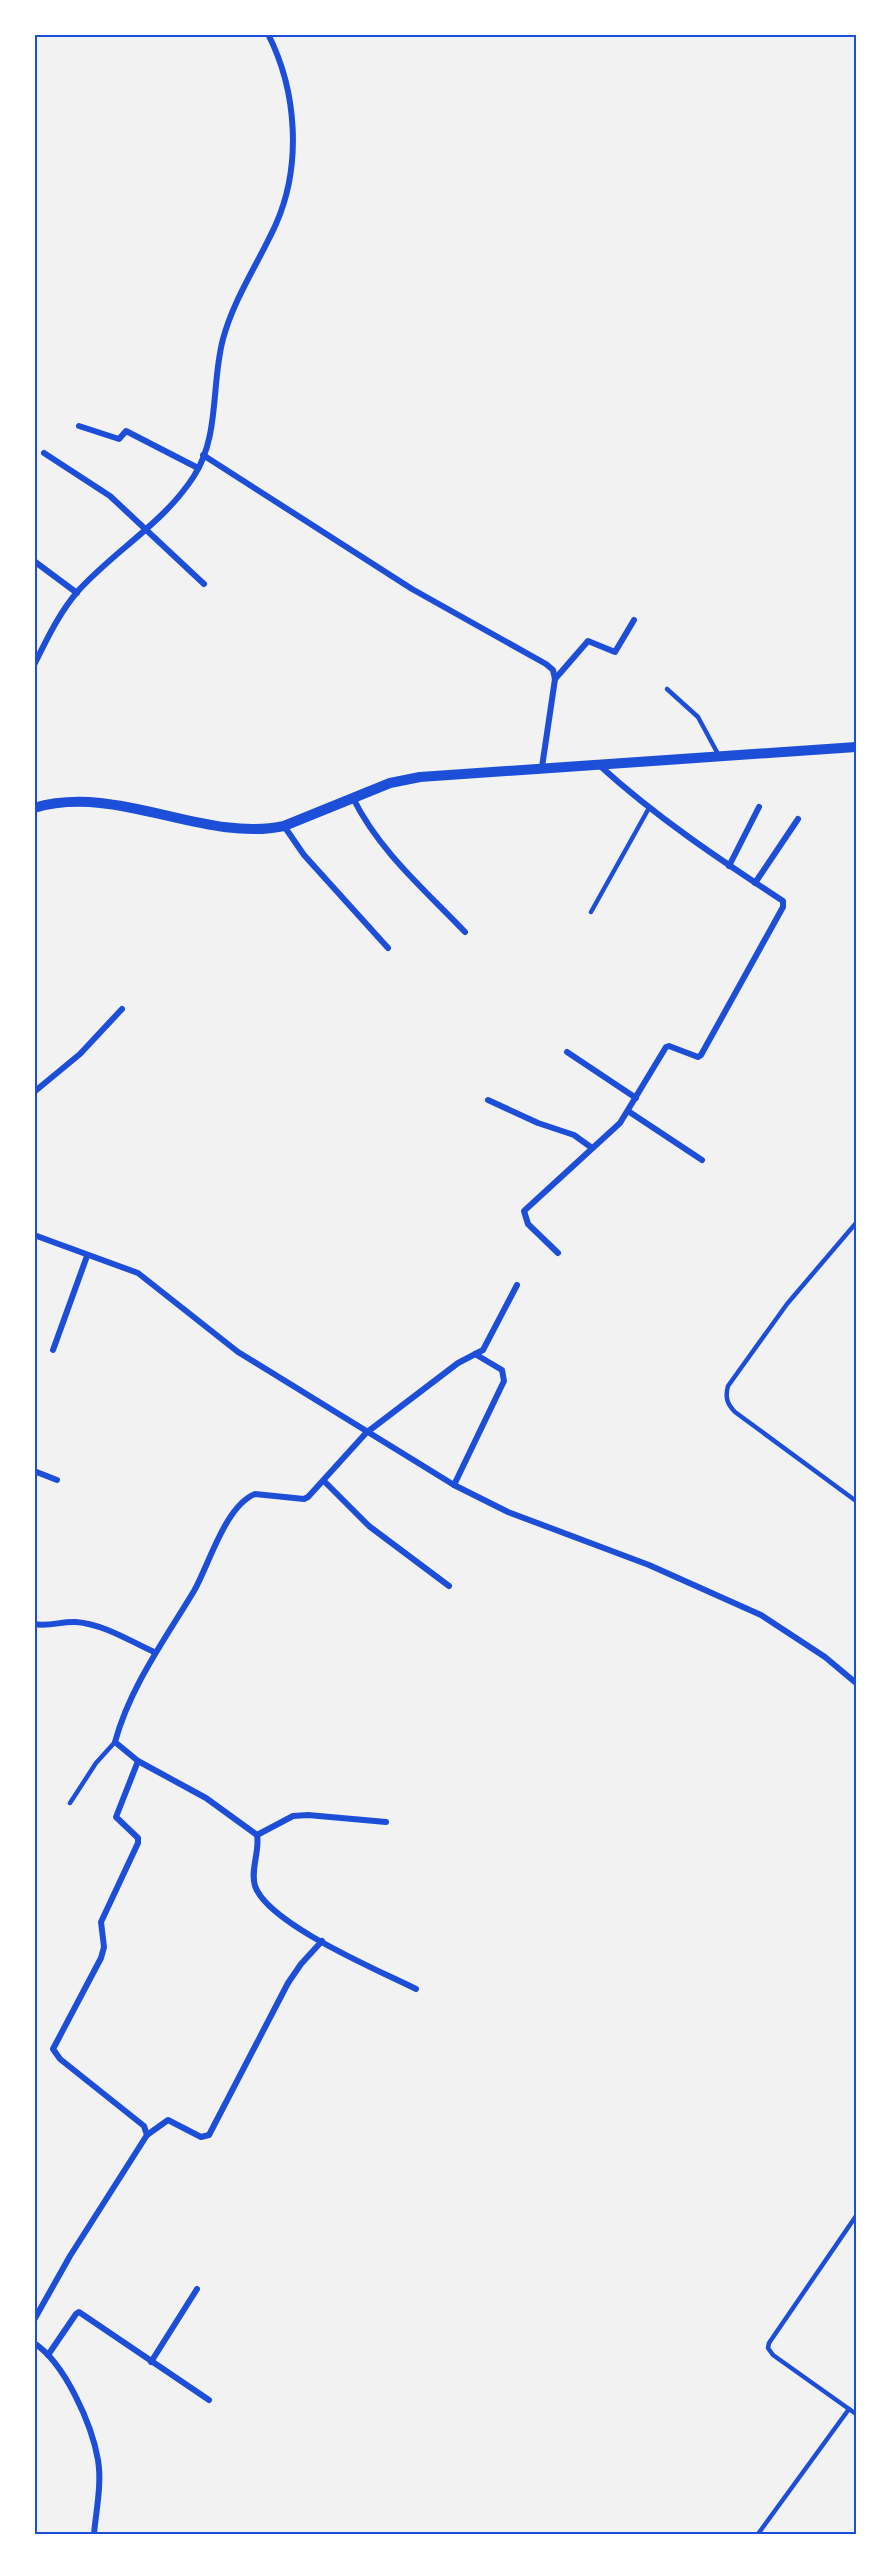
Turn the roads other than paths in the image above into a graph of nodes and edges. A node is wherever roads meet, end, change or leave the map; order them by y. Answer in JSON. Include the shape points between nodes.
{"nodes":[{"id":1,"x":267,"y":34,"type":"edge"},
{"id":2,"x":79,"y":426,"type":"dead end"},
{"id":3,"x":44,"y":453,"type":"dead end"},
{"id":4,"x":203,"y":455,"type":"junction"},
{"id":5,"x":198,"y":468,"type":"junction"},
{"id":6,"x":145,"y":532,"type":"junction"},
{"id":7,"x":34,"y":561,"type":"edge"},
{"id":8,"x":204,"y":584,"type":"dead end"},
{"id":9,"x":77,"y":593,"type":"junction"},
{"id":10,"x":634,"y":620,"type":"dead end"},
{"id":11,"x":34,"y":666,"type":"edge"},
{"id":12,"x":555,"y":679,"type":"junction"},
{"id":13,"x":667,"y":689,"type":"dead end"},
{"id":14,"x":856,"y":747,"type":"edge"},
{"id":15,"x":718,"y":754,"type":"junction"},
{"id":16,"x":596,"y":763,"type":"junction"},
{"id":17,"x":542,"y":767,"type":"junction"},
{"id":18,"x":353,"y":798,"type":"junction"},
{"id":19,"x":759,"y":807,"type":"dead end"},
{"id":20,"x":34,"y":808,"type":"edge"},
{"id":21,"x":649,"y":808,"type":"junction"},
{"id":22,"x":798,"y":819,"type":"dead end"},
{"id":23,"x":284,"y":826,"type":"junction"},
{"id":24,"x":729,"y":866,"type":"junction"},
{"id":25,"x":755,"y":883,"type":"junction"},
{"id":26,"x":591,"y":912,"type":"dead end"},
{"id":27,"x":465,"y":932,"type":"dead end"},
{"id":28,"x":388,"y":948,"type":"dead end"},
{"id":29,"x":122,"y":1009,"type":"dead end"},
{"id":30,"x":567,"y":1052,"type":"dead end"},
{"id":31,"x":34,"y":1092,"type":"edge"},
{"id":32,"x":636,"y":1098,"type":"junction"},
{"id":33,"x":488,"y":1100,"type":"dead end"},
{"id":34,"x":628,"y":1112,"type":"junction"},
{"id":35,"x":592,"y":1148,"type":"junction"},
{"id":36,"x":702,"y":1160,"type":"dead end"},
{"id":37,"x":856,"y":1223,"type":"edge"},
{"id":38,"x":34,"y":1235,"type":"edge"},
{"id":39,"x":558,"y":1253,"type":"dead end"},
{"id":40,"x":87,"y":1256,"type":"junction"},
{"id":41,"x":518,"y":1285,"type":"dead end"},
{"id":42,"x":53,"y":1350,"type":"dead end"},
{"id":43,"x":475,"y":1354,"type":"junction"},
{"id":44,"x":366,"y":1432,"type":"junction"},
{"id":45,"x":34,"y":1471,"type":"edge"},
{"id":46,"x":57,"y":1480,"type":"dead end"},
{"id":47,"x":324,"y":1481,"type":"junction"},
{"id":48,"x":454,"y":1485,"type":"junction"},
{"id":49,"x":856,"y":1501,"type":"edge"},
{"id":50,"x":449,"y":1586,"type":"dead end"},
{"id":51,"x":34,"y":1624,"type":"edge"},
{"id":52,"x":154,"y":1652,"type":"junction"},
{"id":53,"x":855,"y":1679,"type":"edge"},
{"id":54,"x":115,"y":1742,"type":"junction"},
{"id":55,"x":138,"y":1761,"type":"junction"},
{"id":56,"x":70,"y":1803,"type":"dead end"},
{"id":57,"x":386,"y":1822,"type":"dead end"},
{"id":58,"x":257,"y":1836,"type":"junction"},
{"id":59,"x":321,"y":1941,"type":"junction"},
{"id":60,"x":417,"y":1989,"type":"dead end"},
{"id":61,"x":147,"y":2135,"type":"junction"},
{"id":62,"x":856,"y":2216,"type":"edge"},
{"id":63,"x":197,"y":2289,"type":"dead end"},
{"id":64,"x":34,"y":2320,"type":"edge"},
{"id":65,"x":34,"y":2343,"type":"edge"},
{"id":66,"x":48,"y":2355,"type":"junction"},
{"id":67,"x":151,"y":2362,"type":"junction"},
{"id":68,"x":209,"y":2400,"type":"dead end"},
{"id":69,"x":849,"y":2409,"type":"junction"},
{"id":70,"x":856,"y":2414,"type":"edge"},
{"id":71,"x":94,"y":2535,"type":"edge"},
{"id":72,"x":758,"y":2535,"type":"edge"}],
"edges":[{"from":1,"to":4,"type":"street","via":[[281,62],[288,93],[293,154],[282,211],[223,337],[211,426]]},
{"from":2,"to":5,"type":"street","via":[[119,439],[126,431]]},
{"from":3,"to":6,"type":"street","via":[[110,496]]},
{"from":4,"to":5,"type":"street"},
{"from":4,"to":12,"type":"street","via":[[412,589],[546,664]]},
{"from":5,"to":6,"type":"street","via":[[187,486]]},
{"from":6,"to":8,"type":"street"},
{"from":6,"to":9,"type":"street"},
{"from":7,"to":9,"type":"street"},
{"from":9,"to":11,"type":"street"},
{"from":10,"to":12,"type":"street","via":[[613,653],[588,641]]},
{"from":12,"to":17,"type":"street"},
{"from":13,"to":15,"type":"lane","via":[[698,717]]},
{"from":14,"to":15,"type":"street"},
{"from":15,"to":16,"type":"street"},
{"from":16,"to":17,"type":"street"},
{"from":16,"to":21,"type":"street"},
{"from":17,"to":18,"type":"street","via":[[420,777],[390,783]]},
{"from":18,"to":23,"type":"street"},
{"from":18,"to":27,"type":"street","via":[[380,842]]},
{"from":19,"to":24,"type":"street"},
{"from":20,"to":23,"type":"street","via":[[70,801],[103,803],[242,829]]},
{"from":21,"to":24,"type":"street"},
{"from":21,"to":26,"type":"lane"},
{"from":22,"to":25,"type":"street"},
{"from":23,"to":28,"type":"street","via":[[304,855]]},
{"from":24,"to":25,"type":"street"},
{"from":25,"to":32,"type":"street","via":[[783,901],[780,913],[701,1055],[666,1047]]},
{"from":29,"to":31,"type":"street","via":[[80,1054]]},
{"from":30,"to":32,"type":"street"},
{"from":32,"to":34,"type":"street"},
{"from":33,"to":35,"type":"street","via":[[574,1135]]},
{"from":34,"to":35,"type":"street"},
{"from":34,"to":36,"type":"street"},
{"from":35,"to":39,"type":"street","via":[[524,1211],[528,1224]]},
{"from":37,"to":49,"type":"lane","via":[[787,1304],[725,1395],[735,1412]]},
{"from":38,"to":40,"type":"street"},
{"from":40,"to":42,"type":"street"},
{"from":40,"to":44,"type":"street","via":[[138,1273],[238,1352]]},
{"from":41,"to":43,"type":"street","via":[[483,1350]]},
{"from":43,"to":44,"type":"street"},
{"from":43,"to":48,"type":"street","via":[[502,1370],[504,1381]]},
{"from":44,"to":47,"type":"street"},
{"from":44,"to":48,"type":"street"},
{"from":45,"to":46,"type":"street"},
{"from":47,"to":50,"type":"street","via":[[369,1526]]},
{"from":47,"to":52,"type":"street","via":[[304,1499],[250,1496],[230,1519],[194,1591]]},
{"from":48,"to":53,"type":"street","via":[[508,1512],[649,1565],[761,1615]]},
{"from":51,"to":52,"type":"street","via":[[87,1624]]},
{"from":52,"to":54,"type":"street"},
{"from":54,"to":55,"type":"street"},
{"from":54,"to":56,"type":"lane"},
{"from":55,"to":58,"type":"street","via":[[206,1798]]},
{"from":55,"to":61,"type":"street","via":[[116,1817],[138,1838],[138,1843],[101,1922],[101,1959],[53,2049],[60,2059],[144,2126]]},
{"from":57,"to":58,"type":"street","via":[[293,1816]]},
{"from":58,"to":59,"type":"street","via":[[254,1872],[261,1896]]},
{"from":59,"to":60,"type":"street"},
{"from":59,"to":61,"type":"street","via":[[288,1983],[209,2135],[201,2137],[168,2120]]},
{"from":61,"to":64,"type":"street"},
{"from":62,"to":69,"type":"lane","via":[[768,2348]]},
{"from":63,"to":67,"type":"street"},
{"from":65,"to":66,"type":"street"},
{"from":66,"to":67,"type":"street","via":[[79,2312]]},
{"from":66,"to":71,"type":"street","via":[[77,2402],[98,2459]]},
{"from":67,"to":68,"type":"street"},
{"from":69,"to":70,"type":"lane"},
{"from":69,"to":72,"type":"lane"}]}
